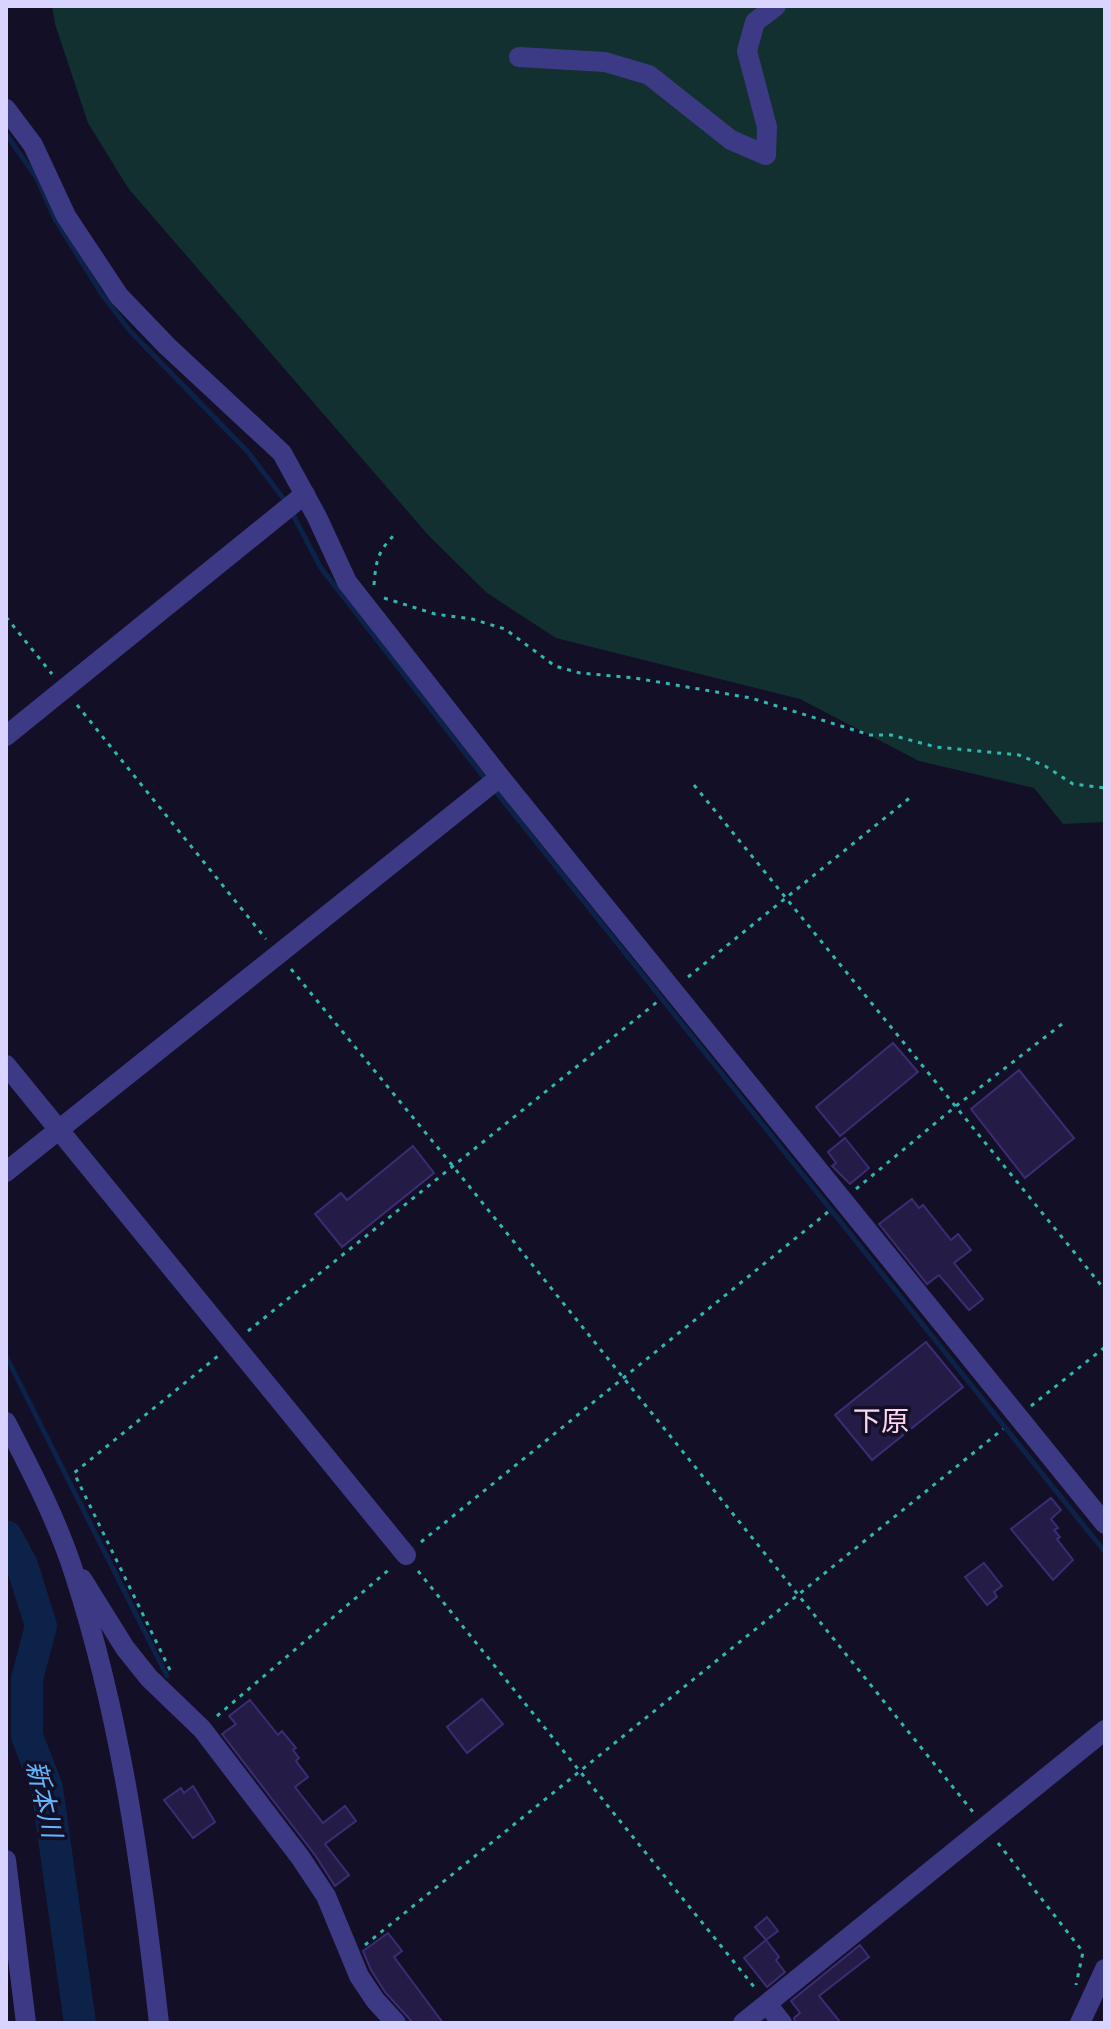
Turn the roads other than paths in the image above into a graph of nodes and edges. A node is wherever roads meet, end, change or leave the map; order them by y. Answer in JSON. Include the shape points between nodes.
{"nodes":[{"id":1,"x":776,"y":6,"type":"edge"},
{"id":2,"x":519,"y":57,"type":"dead end"},
{"id":3,"x":6,"y":109,"type":"edge"},
{"id":4,"x":305,"y":494,"type":"junction"},
{"id":5,"x":6,"y":736,"type":"edge"},
{"id":6,"x":500,"y":777,"type":"junction"},
{"id":7,"x":6,"y":1065,"type":"edge"},
{"id":8,"x":58,"y":1130,"type":"junction"},
{"id":9,"x":6,"y":1172,"type":"edge"},
{"id":10,"x":6,"y":1422,"type":"edge"},
{"id":11,"x":1105,"y":1524,"type":"edge"},
{"id":12,"x":406,"y":1555,"type":"road end"},
{"id":13,"x":75,"y":1575,"type":"junction"},
{"id":14,"x":1105,"y":1730,"type":"edge"},
{"id":15,"x":6,"y":1860,"type":"edge"},
{"id":16,"x":1105,"y":1969,"type":"edge"},
{"id":17,"x":767,"y":2004,"type":"junction"},
{"id":18,"x":26,"y":2023,"type":"edge"},
{"id":19,"x":159,"y":2023,"type":"edge"},
{"id":20,"x":396,"y":2023,"type":"edge"},
{"id":21,"x":743,"y":2023,"type":"edge"},
{"id":22,"x":782,"y":2023,"type":"edge"},
{"id":23,"x":1080,"y":2023,"type":"edge"}],
"edges":[{"from":1,"to":2,"type":"street","via":[[755,22],[747,51],[767,127],[766,155],[731,140],[649,75],[605,62]]},
{"from":3,"to":4,"type":"street","via":[[33,145],[66,216],[119,296],[282,453]]},
{"from":4,"to":5,"type":"street"},
{"from":4,"to":6,"type":"street","via":[[347,582]]},
{"from":6,"to":8,"type":"street"},
{"from":6,"to":11,"type":"street"},
{"from":7,"to":8,"type":"street"},
{"from":8,"to":9,"type":"street"},
{"from":8,"to":12,"type":"street"},
{"from":10,"to":13,"type":"street"},
{"from":13,"to":19,"type":"street","via":[[121,1748]]},
{"from":13,"to":20,"type":"street","via":[[84,1580],[149,1678],[202,1729],[264,1807],[326,1896],[359,1976]]},
{"from":14,"to":17,"type":"street"},
{"from":15,"to":18,"type":"street"},
{"from":16,"to":23,"type":"street"},
{"from":17,"to":21,"type":"street"},
{"from":17,"to":22,"type":"street"}]}
